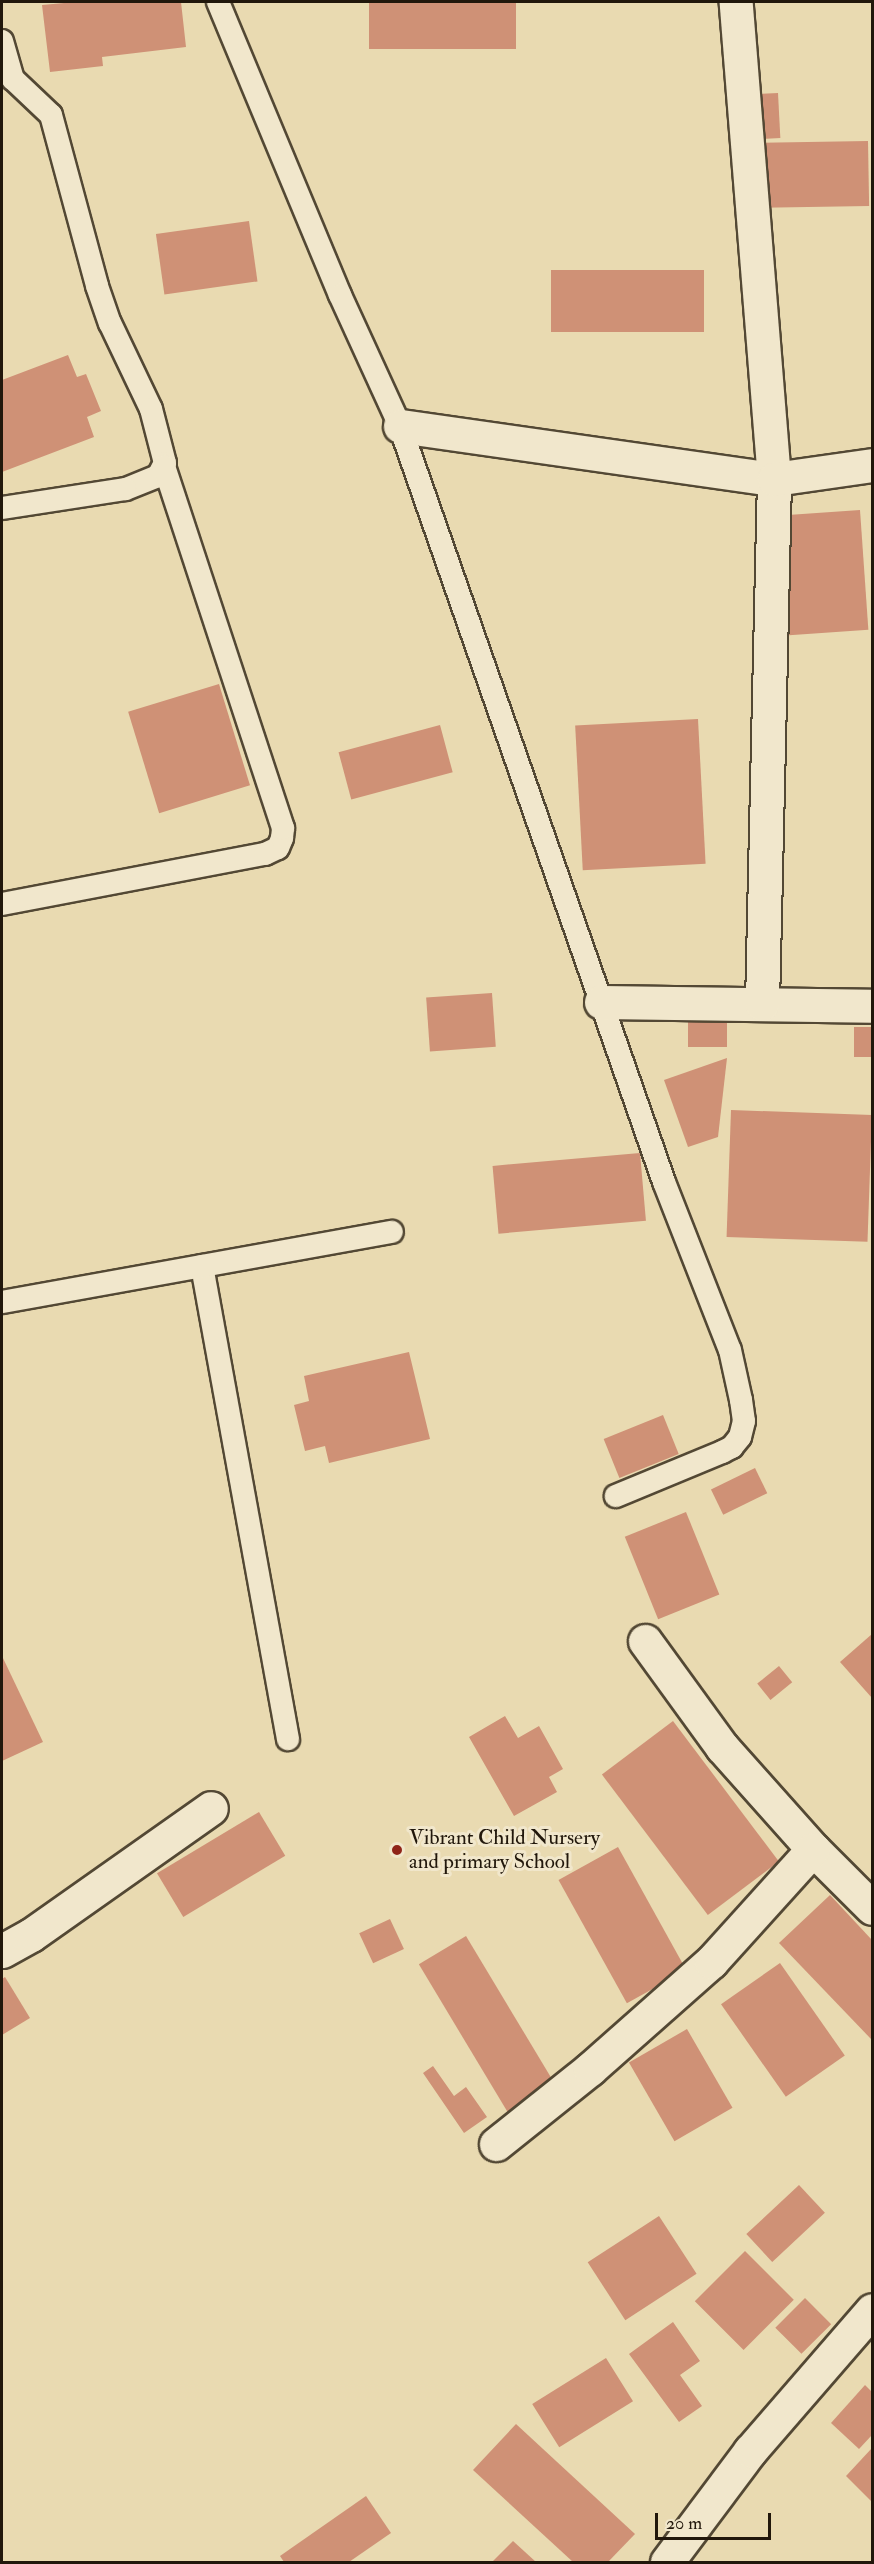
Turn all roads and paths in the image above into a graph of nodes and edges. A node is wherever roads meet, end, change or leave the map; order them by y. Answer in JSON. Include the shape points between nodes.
{"nodes":[{"id":1,"x":218,"y":2,"type":"edge"},
{"id":2,"x":736,"y":2,"type":"edge"},
{"id":3,"x":2,"y":41,"type":"edge"},
{"id":4,"x":400,"y":426,"type":"junction"},
{"id":5,"x":873,"y":465,"type":"edge"},
{"id":6,"x":164,"y":466,"type":"junction"},
{"id":7,"x":774,"y":479,"type":"junction"},
{"id":8,"x":2,"y":508,"type":"edge"},
{"id":9,"x":2,"y":904,"type":"edge"},
{"id":10,"x":601,"y":1002,"type":"junction"},
{"id":11,"x":762,"y":1004,"type":"junction"},
{"id":12,"x":873,"y":1006,"type":"edge"},
{"id":13,"x":392,"y":1232,"type":"dead end"},
{"id":14,"x":202,"y":1266,"type":"junction"},
{"id":15,"x":2,"y":1302,"type":"edge"},
{"id":16,"x":616,"y":1496,"type":"dead end"},
{"id":17,"x":645,"y":1641,"type":"dead end"},
{"id":18,"x":288,"y":1738,"type":"dead end"},
{"id":19,"x":211,"y":1808,"type":"dead end"},
{"id":20,"x":813,"y":1849,"type":"junction"},
{"id":21,"x":873,"y":1908,"type":"edge"},
{"id":22,"x":2,"y":1951,"type":"edge"},
{"id":23,"x":496,"y":2144,"type":"dead end"},
{"id":24,"x":873,"y":2310,"type":"edge"},
{"id":25,"x":667,"y":2562,"type":"edge"}],
"edges":[{"from":1,"to":4,"type":"lane","via":[[340,295]]},
{"from":2,"to":7,"type":"street"},
{"from":3,"to":6,"type":"lane","via":[[13,79],[51,115],[97,286],[151,409]]},
{"from":4,"to":7,"type":"street"},
{"from":4,"to":10,"type":"lane"},
{"from":5,"to":7,"type":"street"},
{"from":6,"to":8,"type":"lane","via":[[158,476],[125,489]]},
{"from":6,"to":9,"type":"lane","via":[[283,828],[282,838],[278,848],[266,855]]},
{"from":7,"to":11,"type":"street"},
{"from":10,"to":11,"type":"street"},
{"from":10,"to":16,"type":"lane","via":[[664,1182],[730,1350],[744,1421],[740,1437],[732,1447]]},
{"from":11,"to":12,"type":"street"},
{"from":13,"to":14,"type":"lane"},
{"from":14,"to":15,"type":"lane"},
{"from":14,"to":18,"type":"lane"},
{"from":17,"to":20,"type":"street","via":[[722,1747]]},
{"from":19,"to":22,"type":"street","via":[[31,1935]]},
{"from":20,"to":21,"type":"street"},
{"from":20,"to":23,"type":"street","via":[[711,1962],[590,2069]]},
{"from":24,"to":25,"type":"street","via":[[750,2451]]}]}
